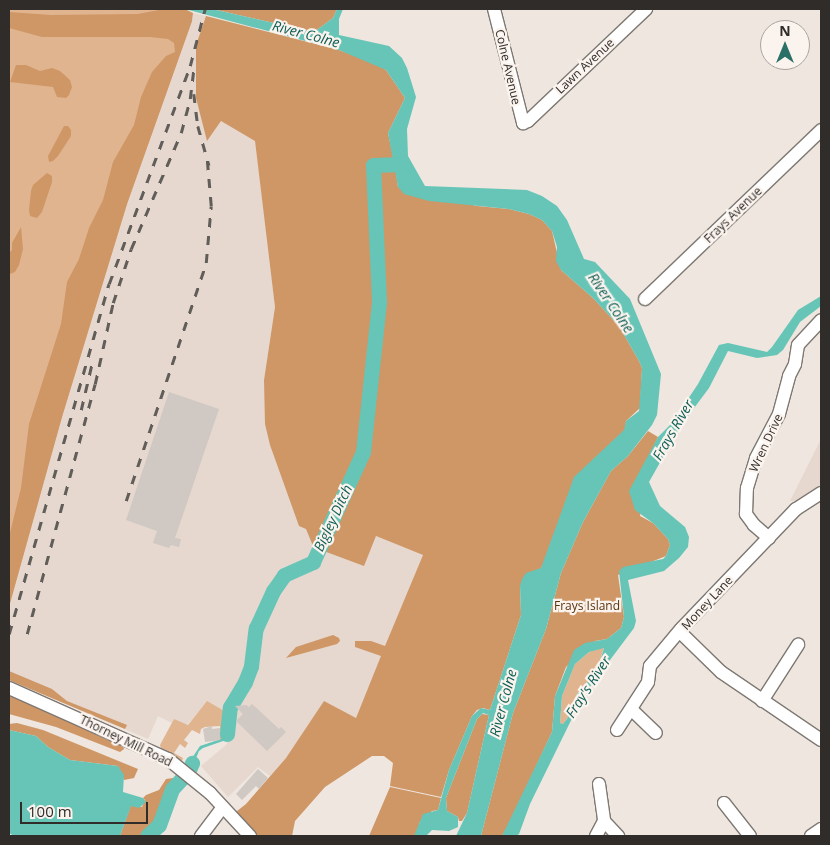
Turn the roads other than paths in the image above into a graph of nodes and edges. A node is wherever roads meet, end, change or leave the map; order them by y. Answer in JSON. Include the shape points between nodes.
{"nodes":[{"id":1,"x":494,"y":9,"type":"edge"},
{"id":2,"x":646,"y":9,"type":"edge"},
{"id":3,"x":524,"y":122,"type":"joint"},
{"id":4,"x":821,"y":130,"type":"edge"},
{"id":5,"x":645,"y":299,"type":"dead end"},
{"id":6,"x":821,"y":320,"type":"edge"},
{"id":7,"x":821,"y":493,"type":"edge"},
{"id":8,"x":769,"y":538,"type":"junction"},
{"id":9,"x":680,"y":629,"type":"junction"},
{"id":10,"x":798,"y":645,"type":"dead end"},
{"id":11,"x":9,"y":688,"type":"edge"},
{"id":12,"x":762,"y":701,"type":"junction"},
{"id":13,"x":632,"y":710,"type":"junction"},
{"id":14,"x":617,"y":730,"type":"dead end"},
{"id":15,"x":656,"y":733,"type":"dead end"},
{"id":16,"x":821,"y":740,"type":"edge"},
{"id":17,"x":599,"y":784,"type":"dead end"},
{"id":18,"x":724,"y":803,"type":"dead end"},
{"id":19,"x":223,"y":807,"type":"junction"},
{"id":20,"x":604,"y":821,"type":"junction"},
{"id":21,"x":821,"y":829,"type":"edge"},
{"id":22,"x":201,"y":836,"type":"edge"},
{"id":23,"x":250,"y":836,"type":"edge"},
{"id":24,"x":596,"y":836,"type":"edge"},
{"id":25,"x":618,"y":836,"type":"edge"},
{"id":26,"x":750,"y":836,"type":"edge"},
{"id":27,"x":811,"y":836,"type":"edge"}],
"edges":[{"from":1,"to":3,"type":"street","name":"Colne Avenue"},
{"from":2,"to":3,"type":"street","name":"Lawn Avenue"},
{"from":4,"to":5,"type":"street","name":"Frays Avenue"},
{"from":6,"to":8,"type":"street","name":"Wren Drive","via":[[798,345],[779,414],[756,458],[747,488],[746,514]]},
{"from":7,"to":8,"type":"street","name":"Money Lane","via":[[803,503]]},
{"from":8,"to":9,"type":"street","name":"Money Lane"},
{"from":9,"to":12,"type":"street","name":"Money Lane","via":[[680,635],[721,672]]},
{"from":9,"to":13,"type":"street","via":[[650,666],[648,682]]},
{"from":10,"to":12,"type":"street"},
{"from":11,"to":19,"type":"street","name":"Thorney Mill Road","via":[[149,750],[187,773]]},
{"from":12,"to":16,"type":"street","name":"Money Lane"},
{"from":13,"to":14,"type":"street"},
{"from":13,"to":15,"type":"street"},
{"from":17,"to":20,"type":"street"},
{"from":18,"to":26,"type":"street"},
{"from":19,"to":22,"type":"street"},
{"from":19,"to":23,"type":"street","name":"Thorney Mill Road"},
{"from":20,"to":24,"type":"street"},
{"from":20,"to":25,"type":"street"},
{"from":21,"to":27,"type":"street"}]}
